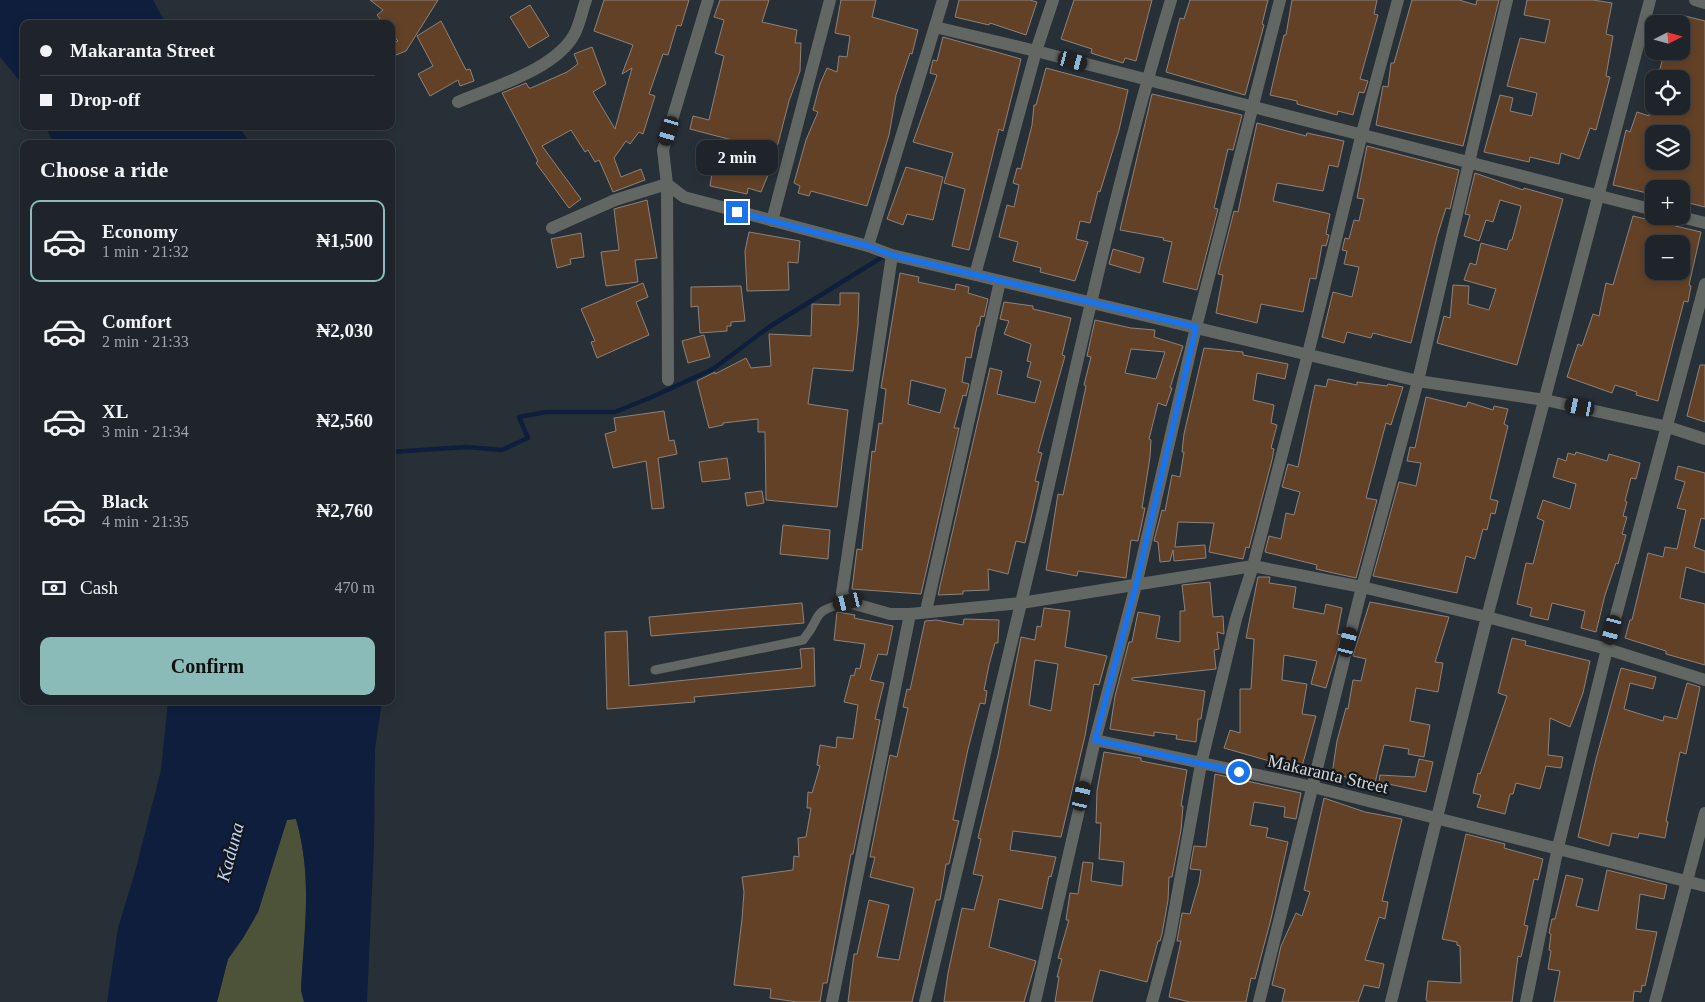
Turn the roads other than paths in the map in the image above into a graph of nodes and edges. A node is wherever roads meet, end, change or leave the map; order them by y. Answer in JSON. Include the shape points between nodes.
{"nodes":[{"id":1,"x":586,"y":0,"type":"edge"},
{"id":2,"x":708,"y":0,"type":"edge"},
{"id":3,"x":830,"y":0,"type":"edge"},
{"id":4,"x":943,"y":0,"type":"edge"},
{"id":5,"x":1053,"y":0,"type":"edge"},
{"id":6,"x":1171,"y":0,"type":"edge"},
{"id":7,"x":1280,"y":0,"type":"edge"},
{"id":8,"x":1398,"y":0,"type":"edge"},
{"id":9,"x":1508,"y":0,"type":"edge"},
{"id":10,"x":1650,"y":0,"type":"edge"},
{"id":11,"x":1695,"y":0,"type":"edge"},
{"id":12,"x":1705,"y":3,"type":"edge"},
{"id":13,"x":935,"y":27,"type":"junction"},
{"id":14,"x":1036,"y":50,"type":"junction"},
{"id":15,"x":1146,"y":81,"type":"junction"},
{"id":16,"x":458,"y":102,"type":"dead end"},
{"id":17,"x":1252,"y":107,"type":"junction"},
{"id":18,"x":1362,"y":133,"type":"junction"},
{"id":19,"x":1470,"y":162,"type":"junction"},
{"id":20,"x":667,"y":184,"type":"junction"},
{"id":21,"x":1598,"y":196,"type":"junction"},
{"id":22,"x":1645,"y":208,"type":"edge"},
{"id":23,"x":1690,"y":219,"type":"edge"},
{"id":24,"x":772,"y":221,"type":"junction"},
{"id":25,"x":1705,"y":223,"type":"edge"},
{"id":26,"x":552,"y":228,"type":"dead end"},
{"id":27,"x":868,"y":246,"type":"junction"},
{"id":28,"x":892,"y":255,"type":"junction"},
{"id":29,"x":975,"y":275,"type":"junction"},
{"id":30,"x":1000,"y":281,"type":"junction"},
{"id":31,"x":1705,"y":284,"type":"edge"},
{"id":32,"x":1091,"y":303,"type":"junction"},
{"id":33,"x":1196,"y":327,"type":"junction"},
{"id":34,"x":1308,"y":354,"type":"junction"},
{"id":35,"x":668,"y":380,"type":"dead end"},
{"id":36,"x":1418,"y":381,"type":"junction"},
{"id":37,"x":1545,"y":400,"type":"junction"},
{"id":38,"x":1668,"y":427,"type":"junction"},
{"id":39,"x":1705,"y":440,"type":"edge"},
{"id":40,"x":1254,"y":566,"type":"junction"},
{"id":41,"x":1136,"y":585,"type":"junction"},
{"id":42,"x":1362,"y":587,"type":"junction"},
{"id":43,"x":848,"y":602,"type":"junction"},
{"id":44,"x":1021,"y":603,"type":"junction"},
{"id":45,"x":926,"y":611,"type":"junction"},
{"id":46,"x":910,"y":614,"type":"junction"},
{"id":47,"x":1487,"y":617,"type":"junction"},
{"id":48,"x":1607,"y":649,"type":"junction"},
{"id":49,"x":655,"y":670,"type":"dead end"},
{"id":50,"x":1705,"y":680,"type":"edge"},
{"id":51,"x":1095,"y":740,"type":"junction"},
{"id":52,"x":1201,"y":764,"type":"junction"},
{"id":53,"x":1313,"y":787,"type":"junction"},
{"id":54,"x":1705,"y":813,"type":"edge"},
{"id":55,"x":1436,"y":818,"type":"junction"},
{"id":56,"x":1558,"y":847,"type":"junction"},
{"id":57,"x":1687,"y":880,"type":"junction"},
{"id":58,"x":1705,"y":886,"type":"edge"},
{"id":59,"x":832,"y":1002,"type":"edge"},
{"id":60,"x":924,"y":1002,"type":"edge"},
{"id":61,"x":1036,"y":1002,"type":"edge"},
{"id":62,"x":1152,"y":1002,"type":"edge"},
{"id":63,"x":1259,"y":1002,"type":"edge"},
{"id":64,"x":1391,"y":1002,"type":"edge"},
{"id":65,"x":1526,"y":1002,"type":"edge"},
{"id":66,"x":1655,"y":1002,"type":"edge"}],
"edges":[{"from":1,"to":16,"type":"street","via":[[575,33],[559,54]]},
{"from":2,"to":20,"type":"street","via":[[663,150]]},
{"from":3,"to":24,"type":"street"},
{"from":4,"to":13,"type":"street"},
{"from":5,"to":14,"type":"street"},
{"from":6,"to":15,"type":"street"},
{"from":7,"to":17,"type":"street"},
{"from":8,"to":18,"type":"street"},
{"from":9,"to":19,"type":"street"},
{"from":10,"to":21,"type":"street"},
{"from":11,"to":12,"type":"street"},
{"from":13,"to":14,"type":"street"},
{"from":13,"to":27,"type":"street"},
{"from":14,"to":15,"type":"street"},
{"from":14,"to":29,"type":"street"},
{"from":15,"to":17,"type":"street"},
{"from":15,"to":32,"type":"street"},
{"from":17,"to":18,"type":"street"},
{"from":17,"to":33,"type":"street"},
{"from":18,"to":19,"type":"street"},
{"from":18,"to":34,"type":"street"},
{"from":19,"to":21,"type":"street"},
{"from":19,"to":36,"type":"street"},
{"from":20,"to":24,"type":"street","via":[[684,197]]},
{"from":20,"to":26,"type":"street","via":[[615,200]]},
{"from":20,"to":35,"type":"street"},
{"from":21,"to":22,"type":"street"},
{"from":21,"to":37,"type":"street"},
{"from":23,"to":25,"type":"street"},
{"from":24,"to":27,"type":"street"},
{"from":27,"to":28,"type":"street"},
{"from":28,"to":29,"type":"street"},
{"from":28,"to":43,"type":"street","via":[[842,593]]},
{"from":29,"to":30,"type":"street"},
{"from":30,"to":32,"type":"street"},
{"from":30,"to":45,"type":"street"},
{"from":31,"to":38,"type":"street"},
{"from":32,"to":33,"type":"street"},
{"from":32,"to":44,"type":"street"},
{"from":33,"to":34,"type":"street"},
{"from":33,"to":41,"type":"street"},
{"from":34,"to":36,"type":"street"},
{"from":34,"to":40,"type":"street"},
{"from":36,"to":37,"type":"street"},
{"from":36,"to":42,"type":"street"},
{"from":37,"to":38,"type":"street"},
{"from":37,"to":47,"type":"street"},
{"from":38,"to":39,"type":"street"},
{"from":38,"to":48,"type":"street"},
{"from":40,"to":41,"type":"street"},
{"from":40,"to":42,"type":"street"},
{"from":40,"to":52,"type":"street","via":[[1236,619]]},
{"from":41,"to":44,"type":"street"},
{"from":41,"to":51,"type":"street"},
{"from":42,"to":47,"type":"street"},
{"from":42,"to":53,"type":"street"},
{"from":43,"to":46,"type":"street","via":[[890,614]]},
{"from":43,"to":49,"type":"lane","via":[[824,608],[803,640]]},
{"from":44,"to":45,"type":"street"},
{"from":44,"to":60,"type":"street"},
{"from":45,"to":46,"type":"street"},
{"from":46,"to":59,"type":"street"},
{"from":47,"to":48,"type":"street"},
{"from":47,"to":55,"type":"street"},
{"from":48,"to":50,"type":"street"},
{"from":48,"to":56,"type":"street"},
{"from":51,"to":52,"type":"street","name":"Makaranta Street"},
{"from":51,"to":61,"type":"street"},
{"from":52,"to":53,"type":"street","name":"Makaranta Street"},
{"from":52,"to":62,"type":"street","via":[[1170,936]]},
{"from":53,"to":55,"type":"street","name":"Makaranta Street"},
{"from":53,"to":63,"type":"street"},
{"from":54,"to":57,"type":"street"},
{"from":55,"to":56,"type":"street","name":"Makaranta Street"},
{"from":55,"to":64,"type":"street"},
{"from":56,"to":57,"type":"street","name":"Makaranta Street"},
{"from":56,"to":65,"type":"street"},
{"from":57,"to":58,"type":"street","name":"Makaranta Street"},
{"from":57,"to":66,"type":"street"}]}
